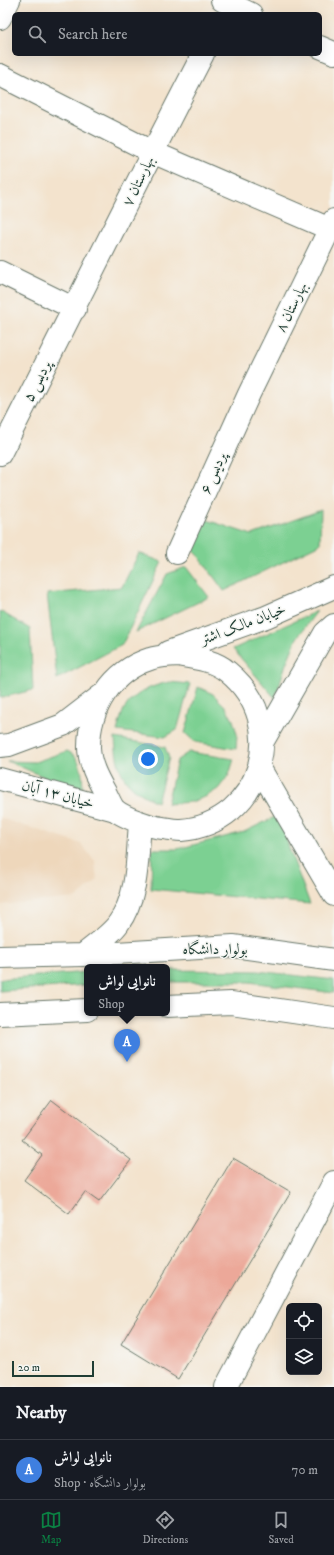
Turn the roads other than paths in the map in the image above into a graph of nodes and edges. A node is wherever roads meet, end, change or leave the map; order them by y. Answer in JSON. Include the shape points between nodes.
{"nodes":[{"id":1,"x":9,"y":0,"type":"edge"},
{"id":2,"x":226,"y":4,"type":"edge"},
{"id":3,"x":246,"y":12,"type":"edge"},
{"id":4,"x":0,"y":18,"type":"edge"},
{"id":5,"x":322,"y":48,"type":"edge"},
{"id":6,"x":334,"y":53,"type":"edge"},
{"id":7,"x":202,"y":56,"type":"edge"},
{"id":8,"x":0,"y":74,"type":"edge"},
{"id":9,"x":152,"y":152,"type":"junction"},
{"id":10,"x":332,"y":225,"type":"edge"},
{"id":11,"x":0,"y":272,"type":"edge"},
{"id":12,"x":75,"y":309,"type":"junction"},
{"id":13,"x":249,"y":394,"type":"joint"},
{"id":14,"x":0,"y":454,"type":"edge"},
{"id":15,"x":177,"y":552,"type":"dead end"},
{"id":16,"x":334,"y":587,"type":"edge"},
{"id":17,"x":334,"y":625,"type":"edge"},
{"id":18,"x":151,"y":658,"type":"junction"},
{"id":19,"x":102,"y":695,"type":"junction"},
{"id":20,"x":263,"y":741,"type":"junction"},
{"id":21,"x":0,"y":746,"type":"edge"},
{"id":22,"x":259,"y":767,"type":"junction"},
{"id":23,"x":0,"y":778,"type":"edge"},
{"id":24,"x":115,"y":810,"type":"junction"},
{"id":25,"x":140,"y":823,"type":"junction"},
{"id":26,"x":334,"y":895,"type":"edge"},
{"id":27,"x":83,"y":955,"type":"junction"},
{"id":28,"x":0,"y":957,"type":"edge"},
{"id":29,"x":334,"y":960,"type":"edge"},
{"id":30,"x":170,"y":1006,"type":"edge"},
{"id":31,"x":84,"y":1010,"type":"edge"},
{"id":32,"x":0,"y":1014,"type":"edge"},
{"id":33,"x":334,"y":1018,"type":"edge"},
{"id":34,"x":334,"y":1182,"type":"edge"},
{"id":35,"x":226,"y":1387,"type":"edge"}],
"edges":[{"from":1,"to":4,"type":"main road"},
{"from":2,"to":3,"type":"main road"},
{"from":5,"to":6,"type":"main road"},
{"from":7,"to":9,"type":"main road","name":"بهارستان ۷"},
{"from":8,"to":9,"type":"main road"},
{"from":9,"to":10,"type":"main road"},
{"from":9,"to":12,"type":"main road","name":"بهارستان ۷"},
{"from":10,"to":13,"type":"main road","name":"بهارستان ۸"},
{"from":11,"to":12,"type":"main road"},
{"from":12,"to":14,"type":"main road","name":"پردیس ۵"},
{"from":13,"to":15,"type":"main road","name":"پردیس ۶"},
{"from":16,"to":18,"type":"main road","name":"خیابان مالک اشتر","via":[[266,617]]},
{"from":17,"to":20,"type":"main road","via":[[325,633]]},
{"from":18,"to":19,"type":"main road","via":[[115,679]]},
{"from":18,"to":20,"type":"main road","via":[[177,655],[204,659],[228,671],[246,690],[259,714]]},
{"from":19,"to":21,"type":"main road","via":[[63,725]]},
{"from":19,"to":24,"type":"main road","via":[[91,720],[88,748],[95,775]]},
{"from":20,"to":22,"type":"main road","name":"خیابان ۱۳ آبان"},
{"from":22,"to":25,"type":"main road","name":"خیابان ۱۳ آبان","via":[[248,791],[230,811],[207,824],[181,830]]},
{"from":22,"to":26,"type":"main road"},
{"from":23,"to":24,"type":"main road","name":"خیابان ۱۳ آبان"},
{"from":24,"to":25,"type":"main road","name":"خیابان ۱۳ آبان"},
{"from":25,"to":27,"type":"main road","via":[[134,888],[128,908],[117,926]]},
{"from":27,"to":28,"type":"main road","name":"بولوار دانشگاه"},
{"from":27,"to":29,"type":"main road","name":"بولوار دانشگاه","via":[[233,946]]},
{"from":30,"to":33,"type":"main road","via":[[231,1003]]},
{"from":31,"to":32,"type":"main road"},
{"from":34,"to":35,"type":"main road"}]}
